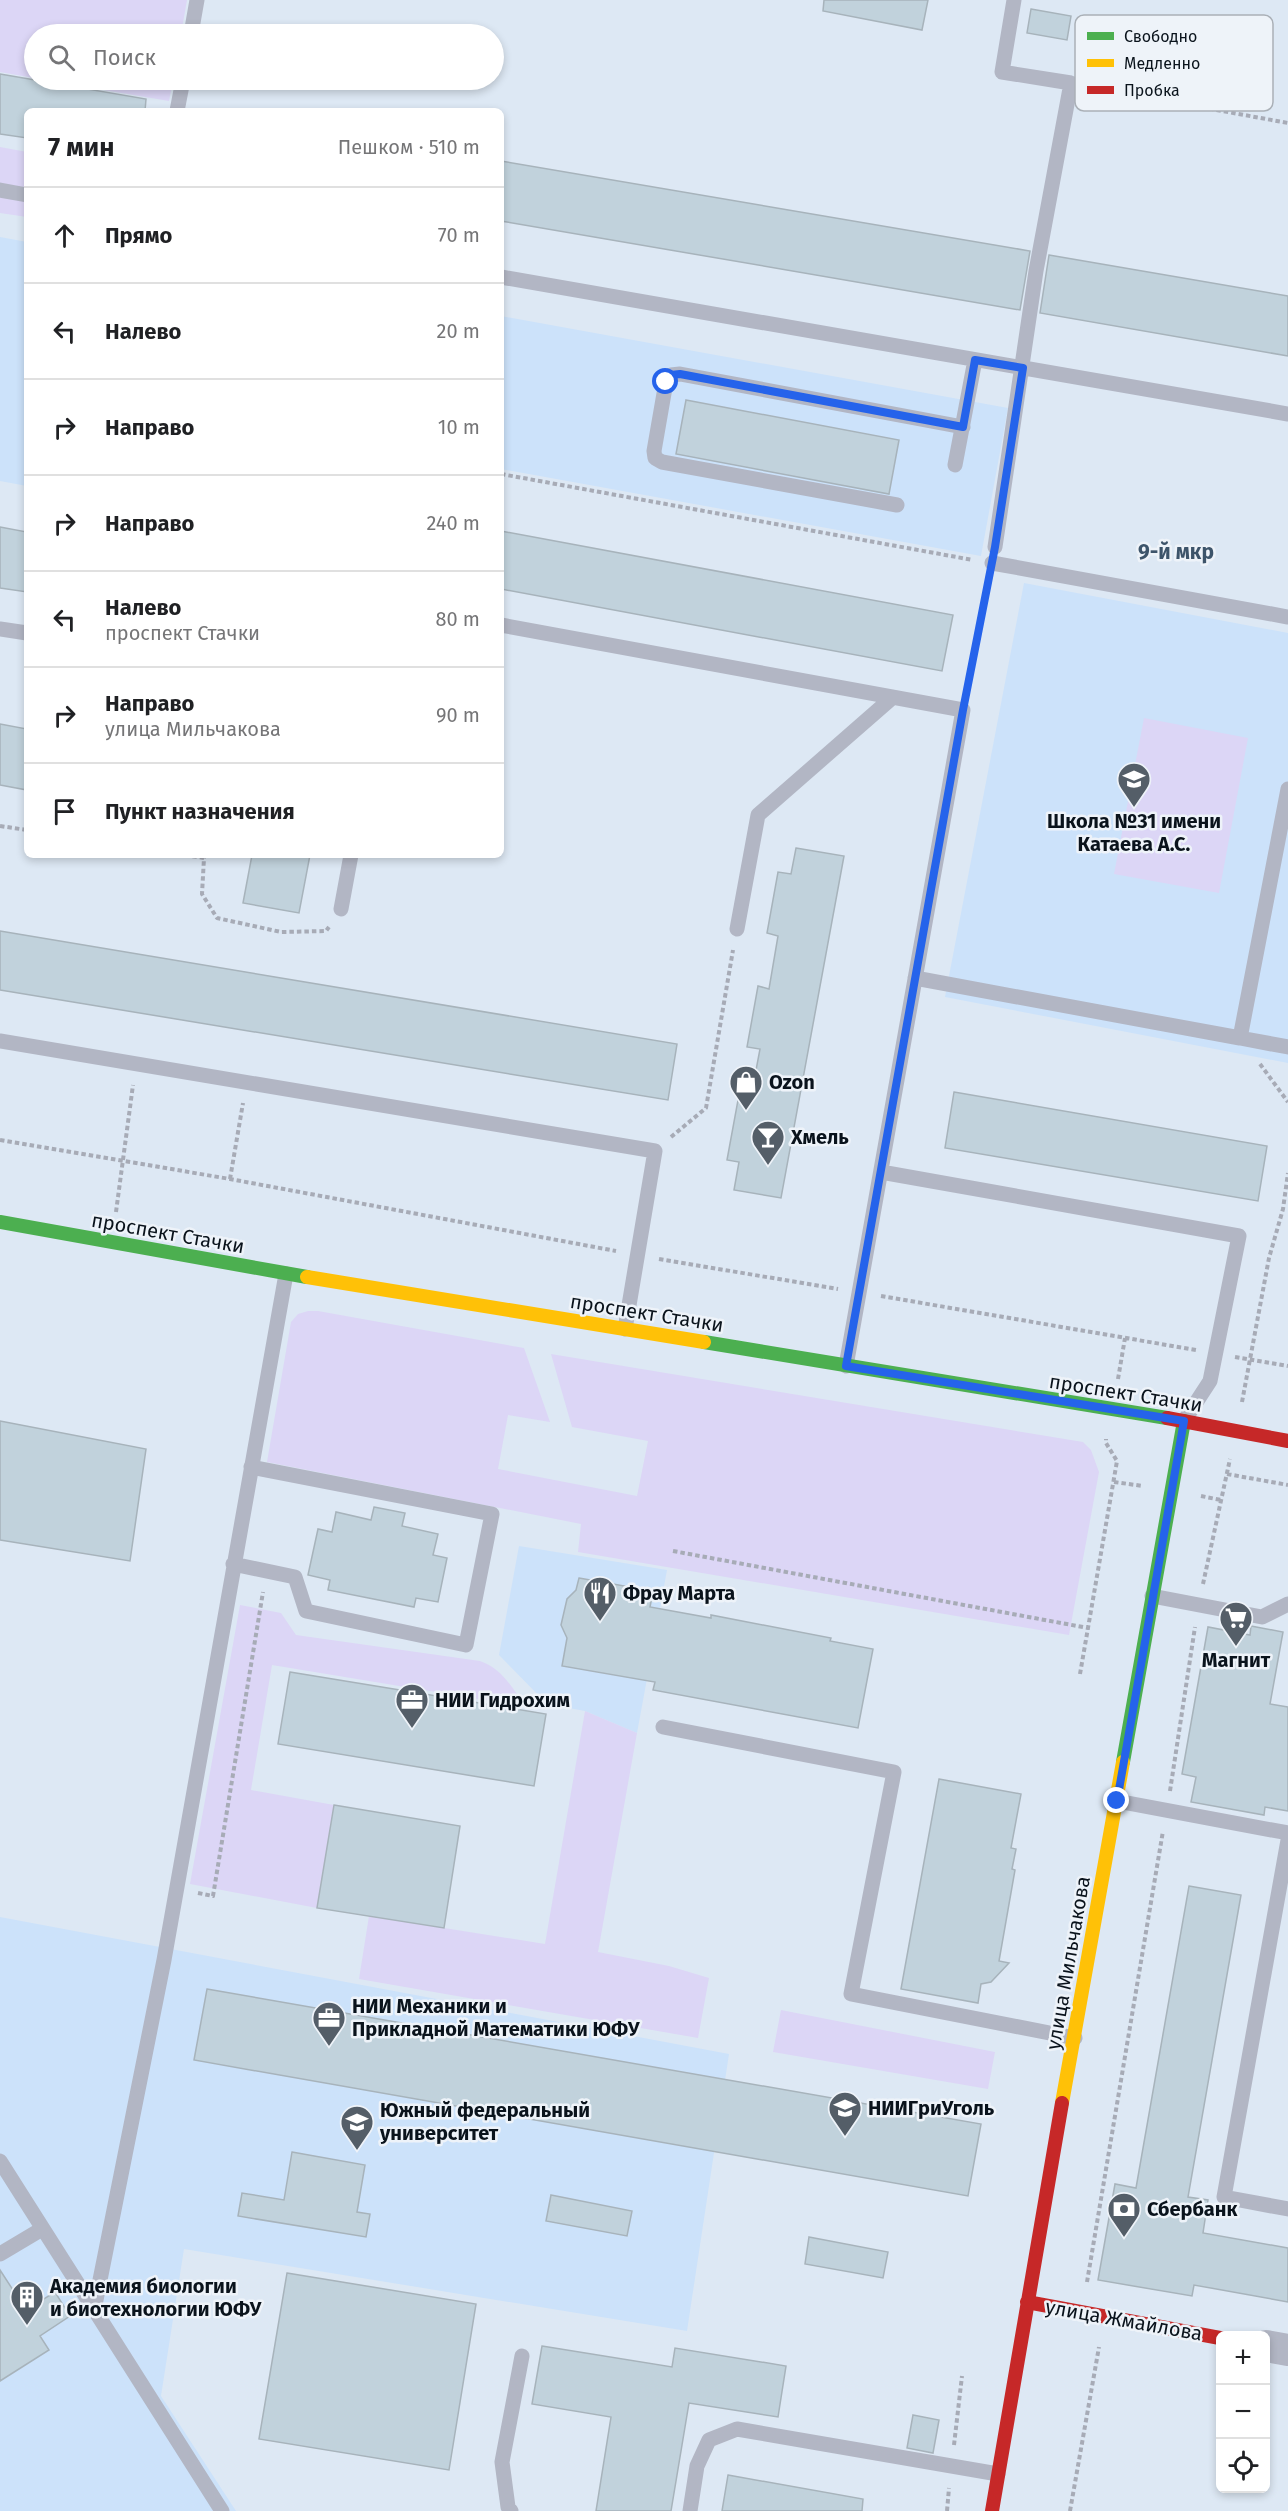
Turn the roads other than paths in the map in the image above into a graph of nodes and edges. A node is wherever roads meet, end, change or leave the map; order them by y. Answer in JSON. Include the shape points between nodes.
{"nodes":[{"id":1,"x":197,"y":0,"type":"edge"},
{"id":2,"x":1014,"y":0,"type":"edge"},
{"id":3,"x":193,"y":24,"type":"edge"},
{"id":4,"x":181,"y":90,"type":"edge"},
{"id":5,"x":178,"y":108,"type":"edge"},
{"id":6,"x":0,"y":190,"type":"edge"},
{"id":7,"x":24,"y":194,"type":"edge"},
{"id":8,"x":504,"y":278,"type":"edge"},
{"id":9,"x":975,"y":360,"type":"junction"},
{"id":10,"x":1023,"y":368,"type":"junction"},
{"id":11,"x":1288,"y":414,"type":"edge"},
{"id":12,"x":963,"y":427,"type":"junction"},
{"id":13,"x":955,"y":465,"type":"dead end"},
{"id":14,"x":897,"y":505,"type":"dead end"},
{"id":15,"x":995,"y":547,"type":"dead end"},
{"id":16,"x":992,"y":563,"type":"road end"},
{"id":17,"x":1288,"y":617,"type":"edge"},
{"id":18,"x":504,"y":627,"type":"edge"},
{"id":19,"x":0,"y":629,"type":"edge"},
{"id":20,"x":24,"y":633,"type":"edge"},
{"id":21,"x":893,"y":697,"type":"junction"},
{"id":22,"x":1288,"y":789,"type":"edge"},
{"id":23,"x":350,"y":858,"type":"edge"},
{"id":24,"x":341,"y":909,"type":"road end"},
{"id":25,"x":737,"y":929,"type":"road end"},
{"id":26,"x":915,"y":978,"type":"junction"},
{"id":27,"x":1240,"y":1038,"type":"junction"},
{"id":28,"x":0,"y":1041,"type":"edge"},
{"id":29,"x":1288,"y":1047,"type":"edge"},
{"id":30,"x":881,"y":1172,"type":"junction"},
{"id":31,"x":0,"y":1222,"type":"edge"},
{"id":32,"x":286,"y":1274,"type":"junction"},
{"id":33,"x":625,"y":1329,"type":"junction"},
{"id":34,"x":846,"y":1366,"type":"junction"},
{"id":35,"x":1184,"y":1421,"type":"junction"},
{"id":36,"x":1288,"y":1441,"type":"edge"},
{"id":37,"x":251,"y":1467,"type":"junction"},
{"id":38,"x":233,"y":1564,"type":"junction"},
{"id":39,"x":1152,"y":1596,"type":"junction"},
{"id":40,"x":1288,"y":1604,"type":"edge"},
{"id":41,"x":663,"y":1727,"type":"dead end"},
{"id":42,"x":1117,"y":1801,"type":"junction"},
{"id":43,"x":1288,"y":1833,"type":"edge"},
{"id":44,"x":1288,"y":1840,"type":"edge"},
{"id":45,"x":1074,"y":2038,"type":"junction"},
{"id":46,"x":0,"y":2161,"type":"edge"},
{"id":47,"x":1288,"y":2209,"type":"edge"},
{"id":48,"x":42,"y":2229,"type":"junction"},
{"id":49,"x":0,"y":2254,"type":"edge"},
{"id":50,"x":1027,"y":2302,"type":"junction"},
{"id":51,"x":94,"y":2310,"type":"junction"},
{"id":52,"x":1216,"y":2337,"type":"edge"},
{"id":53,"x":1270,"y":2347,"type":"edge"},
{"id":54,"x":1288,"y":2350,"type":"edge"},
{"id":55,"x":522,"y":2356,"type":"dead end"},
{"id":56,"x":998,"y":2475,"type":"junction"},
{"id":57,"x":222,"y":2511,"type":"edge"},
{"id":58,"x":511,"y":2511,"type":"edge"},
{"id":59,"x":690,"y":2511,"type":"edge"},
{"id":60,"x":992,"y":2511,"type":"edge"}],
"edges":[{"from":1,"to":3,"type":"lane"},
{"from":2,"to":10,"type":"lane","via":[[1002,72],[1071,83],[1036,271]]},
{"from":4,"to":5,"type":"lane"},
{"from":6,"to":7,"type":"lane"},
{"from":8,"to":9,"type":"lane"},
{"from":9,"to":10,"type":"lane"},
{"from":9,"to":12,"type":"lane"},
{"from":10,"to":11,"type":"lane"},
{"from":10,"to":15,"type":"lane"},
{"from":12,"to":13,"type":"lane"},
{"from":12,"to":14,"type":"lane","via":[[680,374],[671,375],[666,382],[654,451],[655,458],[662,462]]},
{"from":16,"to":17,"type":"lane"},
{"from":18,"to":21,"type":"lane"},
{"from":19,"to":20,"type":"lane"},
{"from":21,"to":25,"type":"lane","via":[[758,815]]},
{"from":21,"to":26,"type":"lane","via":[[963,710]]},
{"from":22,"to":27,"type":"lane"},
{"from":23,"to":24,"type":"lane"},
{"from":26,"to":27,"type":"lane"},
{"from":26,"to":30,"type":"lane"},
{"from":27,"to":29,"type":"lane"},
{"from":28,"to":33,"type":"lane","via":[[655,1151]]},
{"from":30,"to":34,"type":"lane"},
{"from":30,"to":35,"type":"lane","via":[[1239,1236],[1210,1381]]},
{"from":31,"to":32,"type":"main road","name":"проспект Стачки"},
{"from":32,"to":33,"type":"main road","name":"проспект Стачки"},
{"from":32,"to":37,"type":"lane"},
{"from":33,"to":34,"type":"main road","name":"проспект Стачки"},
{"from":34,"to":35,"type":"main road","name":"проспект Стачки"},
{"from":35,"to":36,"type":"main road","name":"проспект Стачки"},
{"from":35,"to":39,"type":"main road","name":"улица Мильчакова"},
{"from":37,"to":38,"type":"lane"},
{"from":37,"to":38,"type":"lane","via":[[492,1514],[466,1645],[306,1611],[295,1577]]},
{"from":38,"to":51,"type":"lane","via":[[176,1888]]},
{"from":39,"to":40,"type":"lane","via":[[1262,1617]]},
{"from":39,"to":42,"type":"main road","name":"улица Мильчакова"},
{"from":41,"to":45,"type":"lane","via":[[894,1772],[851,1995]]},
{"from":42,"to":43,"type":"lane"},
{"from":42,"to":45,"type":"main road","name":"улица Мильчакова"},
{"from":44,"to":47,"type":"lane","via":[[1224,2198]]},
{"from":45,"to":50,"type":"main road","name":"улица Мильчакова"},
{"from":46,"to":48,"type":"lane"},
{"from":48,"to":49,"type":"lane"},
{"from":48,"to":51,"type":"lane"},
{"from":50,"to":52,"type":"main road","name":"улица Жмайлова"},
{"from":50,"to":56,"type":"main road","name":"улица Мильчакова"},
{"from":51,"to":57,"type":"lane"},
{"from":53,"to":54,"type":"street"},
{"from":55,"to":58,"type":"lane","via":[[502,2462]]},
{"from":56,"to":59,"type":"lane","via":[[737,2430],[709,2440],[697,2466]]},
{"from":56,"to":60,"type":"main road","name":"улица Мильчакова"}]}
